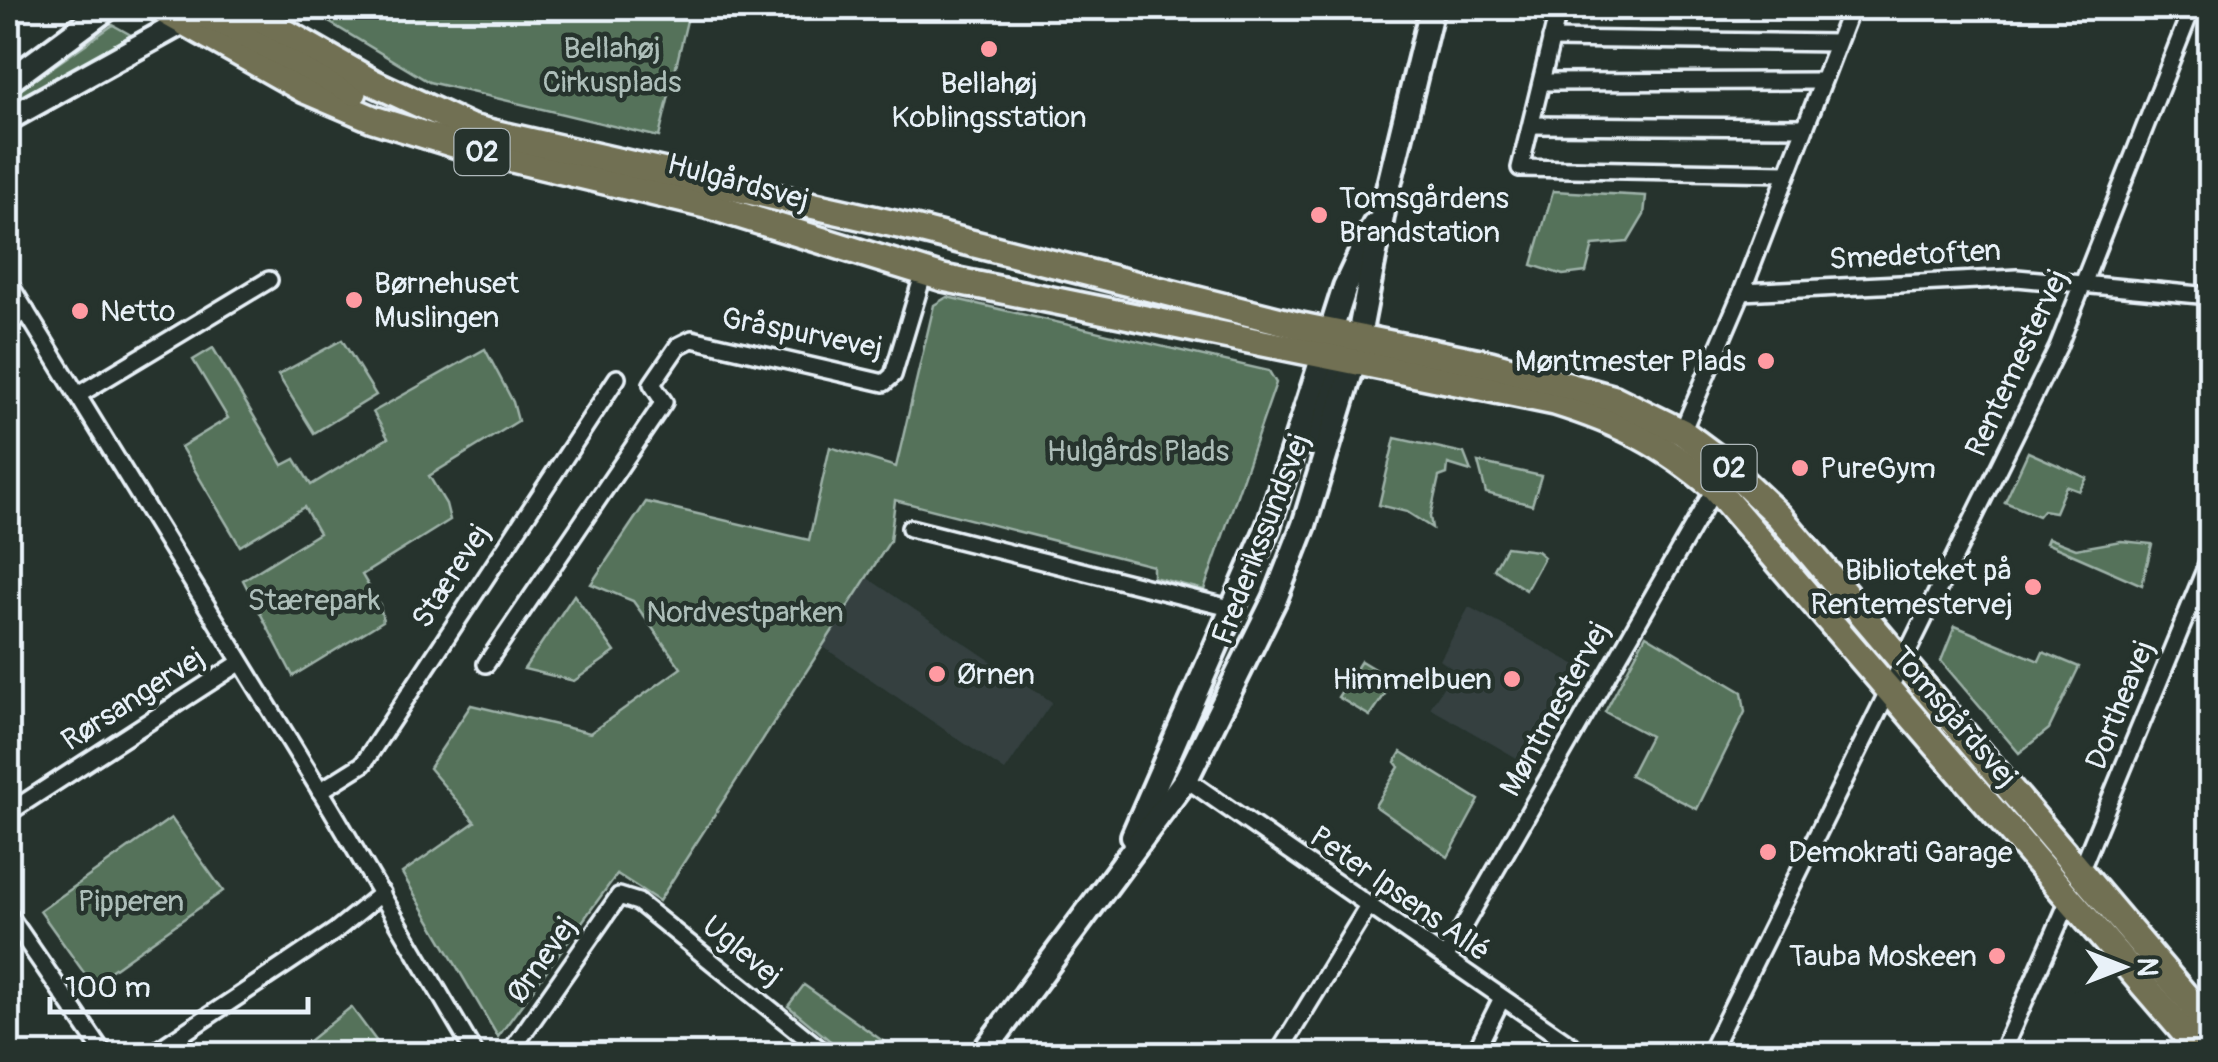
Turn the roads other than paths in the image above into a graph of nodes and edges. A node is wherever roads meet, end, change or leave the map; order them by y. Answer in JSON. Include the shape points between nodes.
{"nodes":[{"id":1,"x":108,"y":8,"type":"edge"},
{"id":2,"x":159,"y":8,"type":"edge"},
{"id":3,"x":244,"y":8,"type":"edge"},
{"id":4,"x":1432,"y":8,"type":"edge"},
{"id":5,"x":1559,"y":8,"type":"edge"},
{"id":6,"x":1850,"y":8,"type":"edge"},
{"id":7,"x":2192,"y":8,"type":"edge"},
{"id":8,"x":197,"y":13,"type":"edge"},
{"id":9,"x":1551,"y":40,"type":"junction"},
{"id":10,"x":1836,"y":43,"type":"junction"},
{"id":11,"x":1822,"y":81,"type":"junction"},
{"id":12,"x":8,"y":82,"type":"edge"},
{"id":13,"x":1542,"y":82,"type":"junction"},
{"id":14,"x":436,"y":113,"type":"junction"},
{"id":15,"x":8,"y":119,"type":"edge"},
{"id":16,"x":1531,"y":125,"type":"junction"},
{"id":17,"x":1803,"y":127,"type":"junction"},
{"id":18,"x":1785,"y":173,"type":"junction"},
{"id":19,"x":924,"y":272,"type":"junction"},
{"id":20,"x":270,"y":280,"type":"dead end"},
{"id":21,"x":8,"y":282,"type":"edge"},
{"id":22,"x":2086,"y":282,"type":"junction"},
{"id":23,"x":1742,"y":292,"type":"junction"},
{"id":24,"x":2210,"y":296,"type":"edge"},
{"id":25,"x":26,"y":310,"type":"junction"},
{"id":26,"x":8,"y":322,"type":"edge"},
{"id":27,"x":1341,"y":350,"type":"junction"},
{"id":28,"x":616,"y":378,"type":"dead end"},
{"id":29,"x":78,"y":395,"type":"junction"},
{"id":30,"x":1682,"y":432,"type":"junction"},
{"id":31,"x":1715,"y":488,"type":"junction"},
{"id":32,"x":910,"y":528,"type":"dead end"},
{"id":33,"x":2210,"y":558,"type":"edge"},
{"id":34,"x":1234,"y":609,"type":"junction"},
{"id":35,"x":238,"y":664,"type":"junction"},
{"id":36,"x":486,"y":664,"type":"dead end"},
{"id":37,"x":1906,"y":664,"type":"junction"},
{"id":38,"x":1890,"y":693,"type":"junction"},
{"id":39,"x":1176,"y":772,"type":"junction"},
{"id":40,"x":320,"y":791,"type":"junction"},
{"id":41,"x":8,"y":813,"type":"edge"},
{"id":42,"x":2080,"y":872,"type":"junction"},
{"id":43,"x":382,"y":893,"type":"junction"},
{"id":44,"x":619,"y":896,"type":"joint"},
{"id":45,"x":2069,"y":900,"type":"junction"},
{"id":46,"x":1370,"y":905,"type":"junction"},
{"id":47,"x":8,"y":914,"type":"edge"},
{"id":48,"x":1445,"y":958,"type":"junction"},
{"id":49,"x":1502,"y":998,"type":"junction"},
{"id":50,"x":2210,"y":1025,"type":"edge"},
{"id":51,"x":104,"y":1054,"type":"edge"},
{"id":52,"x":152,"y":1054,"type":"edge"},
{"id":53,"x":475,"y":1054,"type":"edge"},
{"id":54,"x":509,"y":1054,"type":"edge"},
{"id":55,"x":826,"y":1054,"type":"edge"},
{"id":56,"x":982,"y":1054,"type":"edge"},
{"id":57,"x":1278,"y":1054,"type":"edge"},
{"id":58,"x":1474,"y":1054,"type":"edge"},
{"id":59,"x":1584,"y":1054,"type":"edge"},
{"id":60,"x":1710,"y":1054,"type":"edge"},
{"id":61,"x":2001,"y":1054,"type":"edge"},
{"id":62,"x":2203,"y":1054,"type":"edge"}],
"edges":[{"from":1,"to":12,"type":"street"},
{"from":2,"to":8,"type":"main road","name":"Hulgårdsvej","number":"O2"},
{"from":3,"to":14,"type":"main road","name":"Hulgårdsvej","number":"O2"},
{"from":4,"to":27,"type":"street","name":"Frederikssundsvej","via":[[1385,201],[1345,287]]},
{"from":5,"to":9,"type":"street"},
{"from":6,"to":10,"type":"street"},
{"from":7,"to":22,"type":"street","name":"Rentemestervej"},
{"from":8,"to":14,"type":"main road","via":[[383,104]]},
{"from":8,"to":15,"type":"street"},
{"from":8,"to":19,"type":"main road","name":"Hulgårdsvej","number":"O2","via":[[306,90],[386,124],[710,206]]},
{"from":9,"to":10,"type":"street"},
{"from":9,"to":13,"type":"street"},
{"from":10,"to":11,"type":"street"},
{"from":11,"to":13,"type":"street"},
{"from":11,"to":17,"type":"street"},
{"from":13,"to":16,"type":"street"},
{"from":14,"to":27,"type":"main road","name":"Hulgårdsvej","number":"O2","via":[[602,160],[898,225]]},
{"from":16,"to":17,"type":"street"},
{"from":16,"to":18,"type":"street","via":[[1520,168]]},
{"from":17,"to":18,"type":"street"},
{"from":18,"to":23,"type":"street"},
{"from":19,"to":27,"type":"main road","name":"Hulgårdsvej","number":"O2"},
{"from":19,"to":36,"type":"street","name":"Gråspurvevej","via":[[893,375],[884,383],[692,339],[678,346],[652,384],[664,402]]},
{"from":20,"to":29,"type":"street"},
{"from":21,"to":25,"type":"street"},
{"from":22,"to":23,"type":"street","name":"Smedetoften","via":[[1948,280]]},
{"from":22,"to":24,"type":"street","name":"Smedetoften"},
{"from":22,"to":37,"type":"street","name":"Rentemestervej"},
{"from":23,"to":30,"type":"street"},
{"from":25,"to":26,"type":"street"},
{"from":25,"to":29,"type":"street"},
{"from":27,"to":30,"type":"main road","name":"Tomsgårdsvej","number":"O2","via":[[1562,382]]},
{"from":27,"to":31,"type":"main road","name":"Tomsgårdsvej","number":"O2","via":[[1606,418],[1670,450]]},
{"from":27,"to":34,"type":"street","name":"Frederikssundsvej"},
{"from":27,"to":39,"type":"street","name":"Frederikssundsvej","via":[[1304,525],[1237,682]]},
{"from":28,"to":40,"type":"street","name":"Stærevej","via":[[363,764]]},
{"from":29,"to":35,"type":"street"},
{"from":30,"to":37,"type":"main road","name":"Tomsgårdsvej","number":"O2","via":[[1779,516]]},
{"from":31,"to":38,"type":"main road","name":"Tomsgårdsvej","number":"O2"},
{"from":31,"to":48,"type":"street","name":"Møntmestervej"},
{"from":32,"to":34,"type":"street"},
{"from":33,"to":42,"type":"street","name":"Dortheavej"},
{"from":34,"to":39,"type":"street","name":"Frederikssundsvej"},
{"from":35,"to":40,"type":"street"},
{"from":35,"to":41,"type":"street","name":"Rørsangervej"},
{"from":37,"to":38,"type":"street","name":"Rentemestervej"},
{"from":37,"to":42,"type":"main road","name":"Tomsgårdsvej","number":"O2"},
{"from":38,"to":45,"type":"main road","name":"Tomsgårdsvej","number":"O2"},
{"from":38,"to":60,"type":"street","name":"Rentemestervej"},
{"from":39,"to":46,"type":"street","name":"Peter Ipsens Allé"},
{"from":39,"to":56,"type":"street","name":"Frederikssundsvej","via":[[1118,867]]},
{"from":40,"to":43,"type":"street"},
{"from":42,"to":50,"type":"main road","name":"Tomsgårdsvej","number":"O2"},
{"from":43,"to":52,"type":"street"},
{"from":43,"to":53,"type":"street"},
{"from":44,"to":54,"type":"street","name":"Ørnevej"},
{"from":44,"to":55,"type":"street","name":"Uglevej","via":[[638,902]]},
{"from":45,"to":61,"type":"street"},
{"from":45,"to":62,"type":"main road","name":"Tomsgårdsvej","number":"O2"},
{"from":46,"to":48,"type":"street","name":"Peter Ipsens Allé"},
{"from":46,"to":57,"type":"street"},
{"from":47,"to":51,"type":"street"},
{"from":48,"to":49,"type":"street","name":"Peter Ipsens Allé"},
{"from":49,"to":58,"type":"street"},
{"from":49,"to":59,"type":"street","name":"Peter Ipsens Allé"}]}
